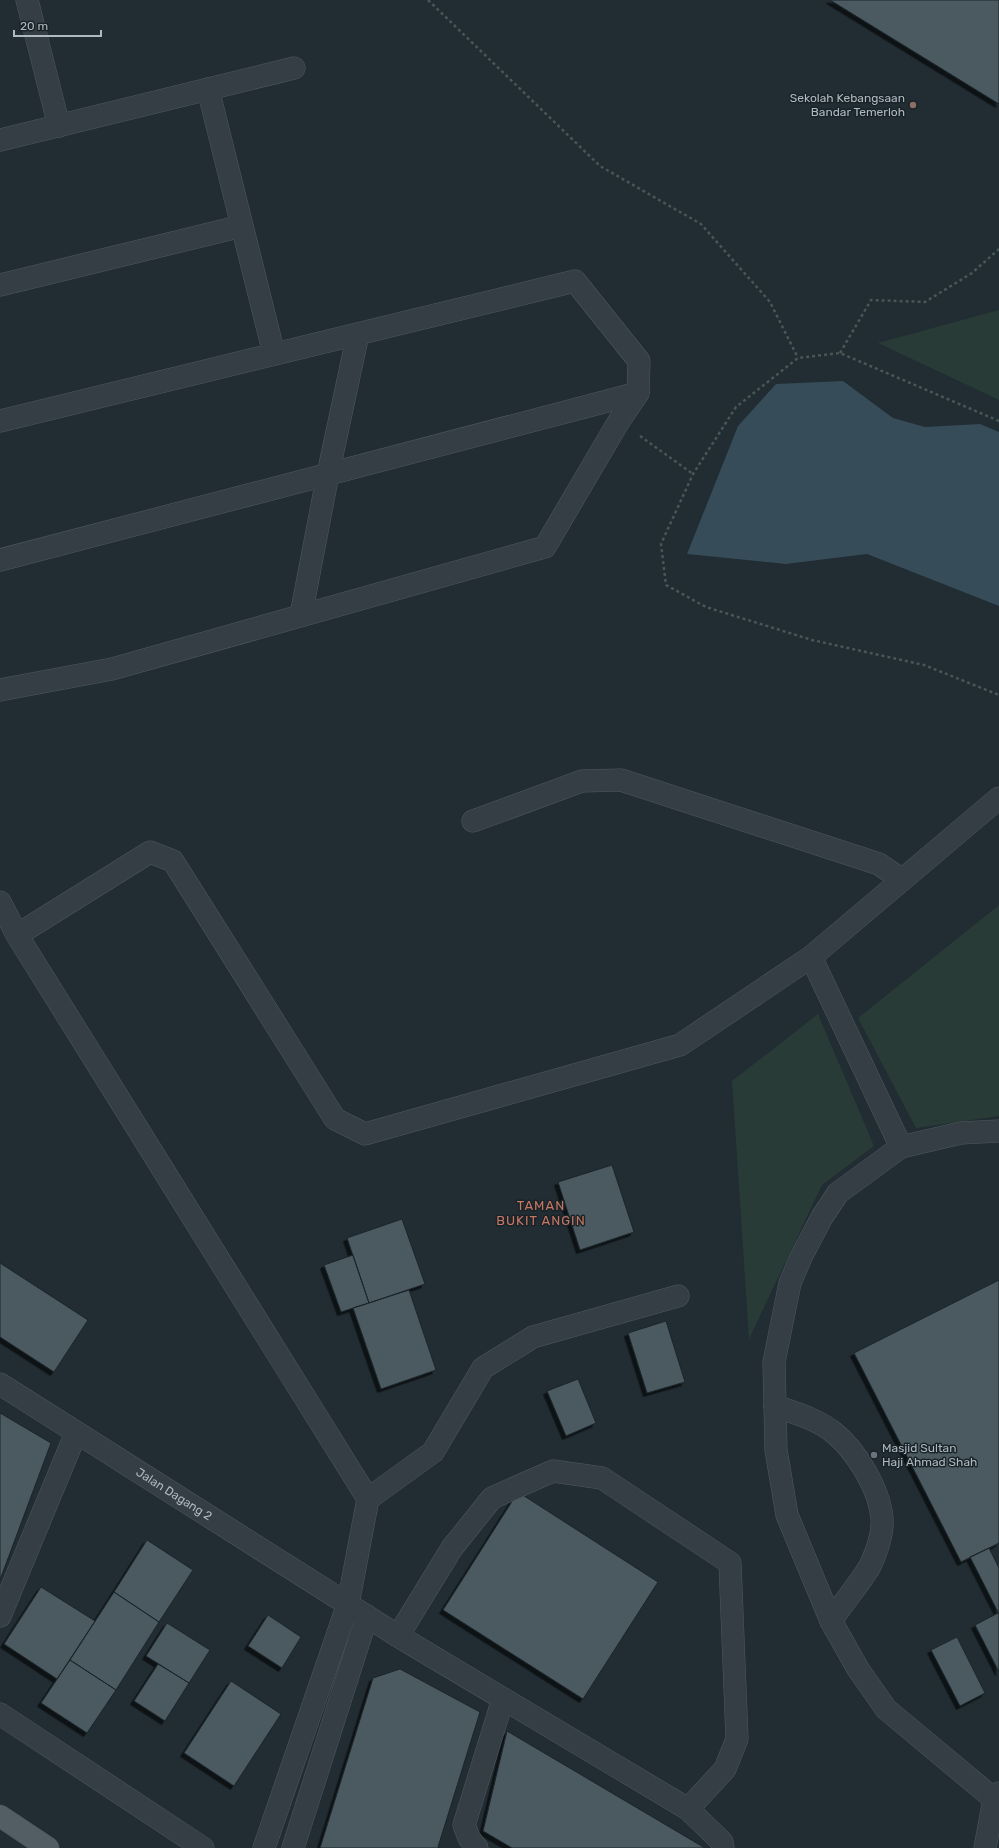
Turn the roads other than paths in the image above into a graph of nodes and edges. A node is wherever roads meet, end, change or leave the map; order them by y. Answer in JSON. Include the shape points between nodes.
{"nodes":[{"id":1,"x":27,"y":0,"type":"edge"},
{"id":2,"x":294,"y":68,"type":"dead end"},
{"id":3,"x":208,"y":89,"type":"junction"},
{"id":4,"x":59,"y":126,"type":"junction"},
{"id":5,"x":0,"y":140,"type":"edge"},
{"id":6,"x":242,"y":226,"type":"junction"},
{"id":7,"x":0,"y":285,"type":"edge"},
{"id":8,"x":358,"y":334,"type":"junction"},
{"id":9,"x":274,"y":354,"type":"junction"},
{"id":10,"x":638,"y":393,"type":"junction"},
{"id":11,"x":0,"y":421,"type":"edge"},
{"id":12,"x":328,"y":474,"type":"junction"},
{"id":13,"x":0,"y":560,"type":"edge"},
{"id":14,"x":301,"y":615,"type":"junction"},
{"id":15,"x":0,"y":690,"type":"edge"},
{"id":16,"x":999,"y":798,"type":"edge"},
{"id":17,"x":473,"y":821,"type":"dead end"},
{"id":18,"x":902,"y":880,"type":"junction"},
{"id":19,"x":0,"y":902,"type":"edge"},
{"id":20,"x":17,"y":935,"type":"junction"},
{"id":21,"x":811,"y":957,"type":"junction"},
{"id":22,"x":999,"y":1131,"type":"edge"},
{"id":23,"x":901,"y":1147,"type":"junction"},
{"id":24,"x":678,"y":1296,"type":"dead end"},
{"id":25,"x":0,"y":1384,"type":"edge"},
{"id":26,"x":775,"y":1406,"type":"junction"},
{"id":27,"x":76,"y":1433,"type":"junction"},
{"id":28,"x":368,"y":1499,"type":"junction"},
{"id":29,"x":348,"y":1604,"type":"junction"},
{"id":30,"x":0,"y":1616,"type":"edge"},
{"id":31,"x":367,"y":1616,"type":"junction"},
{"id":32,"x":831,"y":1621,"type":"junction"},
{"id":33,"x":398,"y":1636,"type":"junction"},
{"id":34,"x":503,"y":1699,"type":"junction"},
{"id":35,"x":0,"y":1714,"type":"edge"},
{"id":36,"x":997,"y":1797,"type":"edge"},
{"id":37,"x":688,"y":1808,"type":"junction"},
{"id":38,"x":0,"y":1816,"type":"edge"},
{"id":39,"x":48,"y":1848,"type":"edge"},
{"id":40,"x":203,"y":1848,"type":"edge"},
{"id":41,"x":264,"y":1848,"type":"edge"},
{"id":42,"x":294,"y":1848,"type":"edge"},
{"id":43,"x":477,"y":1848,"type":"edge"},
{"id":44,"x":723,"y":1848,"type":"edge"},
{"id":45,"x":985,"y":1848,"type":"edge"}],
"edges":[{"from":1,"to":4,"type":"street"},
{"from":2,"to":3,"type":"street"},
{"from":3,"to":4,"type":"street"},
{"from":3,"to":6,"type":"street"},
{"from":4,"to":5,"type":"street"},
{"from":6,"to":7,"type":"street"},
{"from":6,"to":9,"type":"street"},
{"from":8,"to":9,"type":"street"},
{"from":8,"to":10,"type":"street","via":[[575,281],[639,361]]},
{"from":8,"to":12,"type":"street"},
{"from":9,"to":11,"type":"street"},
{"from":10,"to":12,"type":"street"},
{"from":10,"to":14,"type":"street","via":[[545,547]]},
{"from":12,"to":13,"type":"street"},
{"from":12,"to":14,"type":"street"},
{"from":14,"to":15,"type":"street","via":[[112,669]]},
{"from":16,"to":18,"type":"street"},
{"from":17,"to":18,"type":"street","via":[[582,781],[621,780],[879,864]]},
{"from":18,"to":21,"type":"street"},
{"from":19,"to":20,"type":"street"},
{"from":20,"to":21,"type":"street","via":[[150,852],[173,861],[335,1119],[365,1134],[680,1045]]},
{"from":20,"to":28,"type":"street"},
{"from":21,"to":23,"type":"street"},
{"from":22,"to":23,"type":"street","via":[[961,1133]]},
{"from":23,"to":26,"type":"street","via":[[838,1193],[801,1257],[790,1283],[774,1362]]},
{"from":24,"to":28,"type":"street","via":[[532,1337],[483,1368],[433,1452]]},
{"from":25,"to":27,"type":"street","name":"Jalan Dagang 2"},
{"from":26,"to":32,"type":"street","via":[[776,1450],[787,1515]]},
{"from":26,"to":32,"type":"street","via":[[805,1416],[833,1432],[860,1460],[874,1491],[882,1519],[870,1566]]},
{"from":27,"to":29,"type":"street","name":"Jalan Dagang 2"},
{"from":27,"to":30,"type":"street"},
{"from":28,"to":29,"type":"street"},
{"from":29,"to":31,"type":"street","name":"Jalan Dagang 2"},
{"from":29,"to":41,"type":"street"},
{"from":31,"to":33,"type":"street","name":"Jalan Dagang 2"},
{"from":31,"to":42,"type":"street"},
{"from":32,"to":36,"type":"street","via":[[858,1669],[886,1709]]},
{"from":33,"to":34,"type":"street","name":"Jalan Dagang 2"},
{"from":33,"to":37,"type":"street","via":[[452,1548],[492,1498],[553,1471],[602,1478],[730,1563],[737,1739],[725,1769]]},
{"from":34,"to":37,"type":"street","name":"Jalan Dagang 2"},
{"from":34,"to":43,"type":"street","via":[[464,1825],[469,1838]]},
{"from":35,"to":40,"type":"street"},
{"from":36,"to":45,"type":"street"},
{"from":37,"to":44,"type":"street","name":"Jalan Dagang 2","via":[[722,1842]]},
{"from":38,"to":39,"type":"main road"}]}
